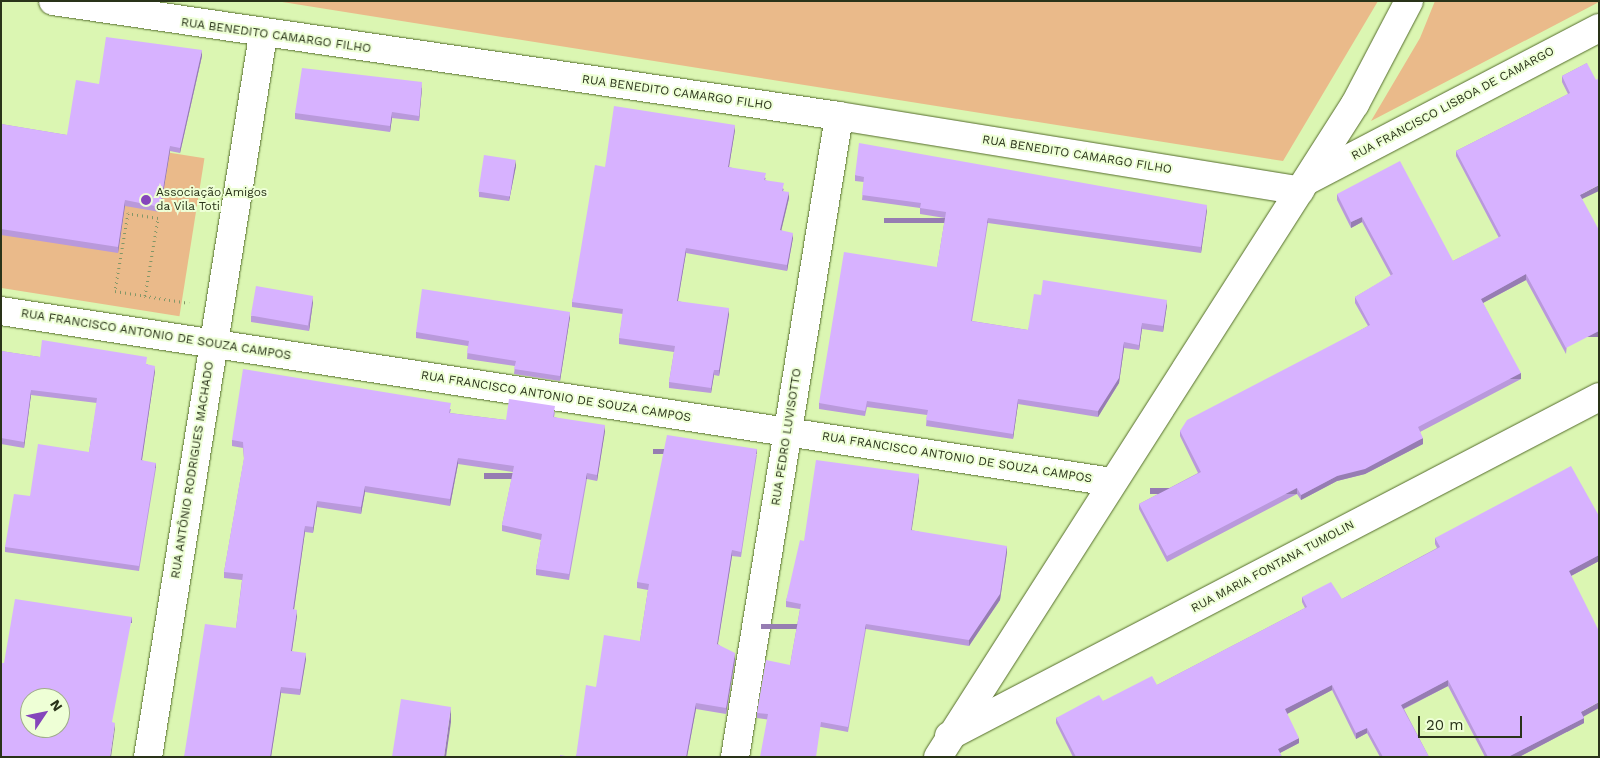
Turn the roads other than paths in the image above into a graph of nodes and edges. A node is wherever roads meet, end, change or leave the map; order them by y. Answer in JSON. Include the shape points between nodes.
{"nodes":[{"id":1,"x":53,"y":1,"type":"edge"},
{"id":2,"x":1409,"y":1,"type":"edge"},
{"id":3,"x":1599,"y":28,"type":"edge"},
{"id":4,"x":264,"y":35,"type":"junction"},
{"id":5,"x":839,"y":116,"type":"junction"},
{"id":6,"x":1304,"y":186,"type":"junction"},
{"id":7,"x":1,"y":311,"type":"edge"},
{"id":8,"x":213,"y":343,"type":"junction"},
{"id":9,"x":1599,"y":398,"type":"edge"},
{"id":10,"x":788,"y":432,"type":"junction"},
{"id":11,"x":1112,"y":482,"type":"junction"},
{"id":12,"x":943,"y":747,"type":"edge"},
{"id":13,"x":148,"y":757,"type":"edge"},
{"id":14,"x":735,"y":757,"type":"edge"}],
"edges":[{"from":1,"to":4,"type":"street","name":"RUA BENEDITO CAMARGO FILHO"},
{"from":2,"to":6,"type":"street","via":[[1356,104]]},
{"from":3,"to":6,"type":"street","name":"RUA FRANCISCO LISBOA DE CAMARGO"},
{"from":4,"to":5,"type":"street","name":"RUA BENEDITO CAMARGO FILHO"},
{"from":4,"to":8,"type":"street","name":"RUA ANTÔNIO RODRIGUES MACHADO"},
{"from":5,"to":6,"type":"street","name":"RUA BENEDITO CAMARGO FILHO"},
{"from":5,"to":10,"type":"street","name":"RUA PEDRO LUVISOTTO"},
{"from":6,"to":11,"type":"street"},
{"from":7,"to":8,"type":"street","name":"RUA FRANCISCO ANTONIO DE SOUZA CAMPOS"},
{"from":8,"to":10,"type":"street","name":"RUA FRANCISCO ANTONIO DE SOUZA CAMPOS"},
{"from":8,"to":13,"type":"street","name":"RUA ANTÔNIO RODRIGUES MACHADO"},
{"from":9,"to":12,"type":"street","name":"RUA MARIA FONTANA TUMOLIN"},
{"from":10,"to":11,"type":"street","name":"RUA FRANCISCO ANTONIO DE SOUZA CAMPOS"},
{"from":10,"to":14,"type":"street","name":"RUA PEDRO LUVISOTTO"},
{"from":11,"to":12,"type":"street"}]}
